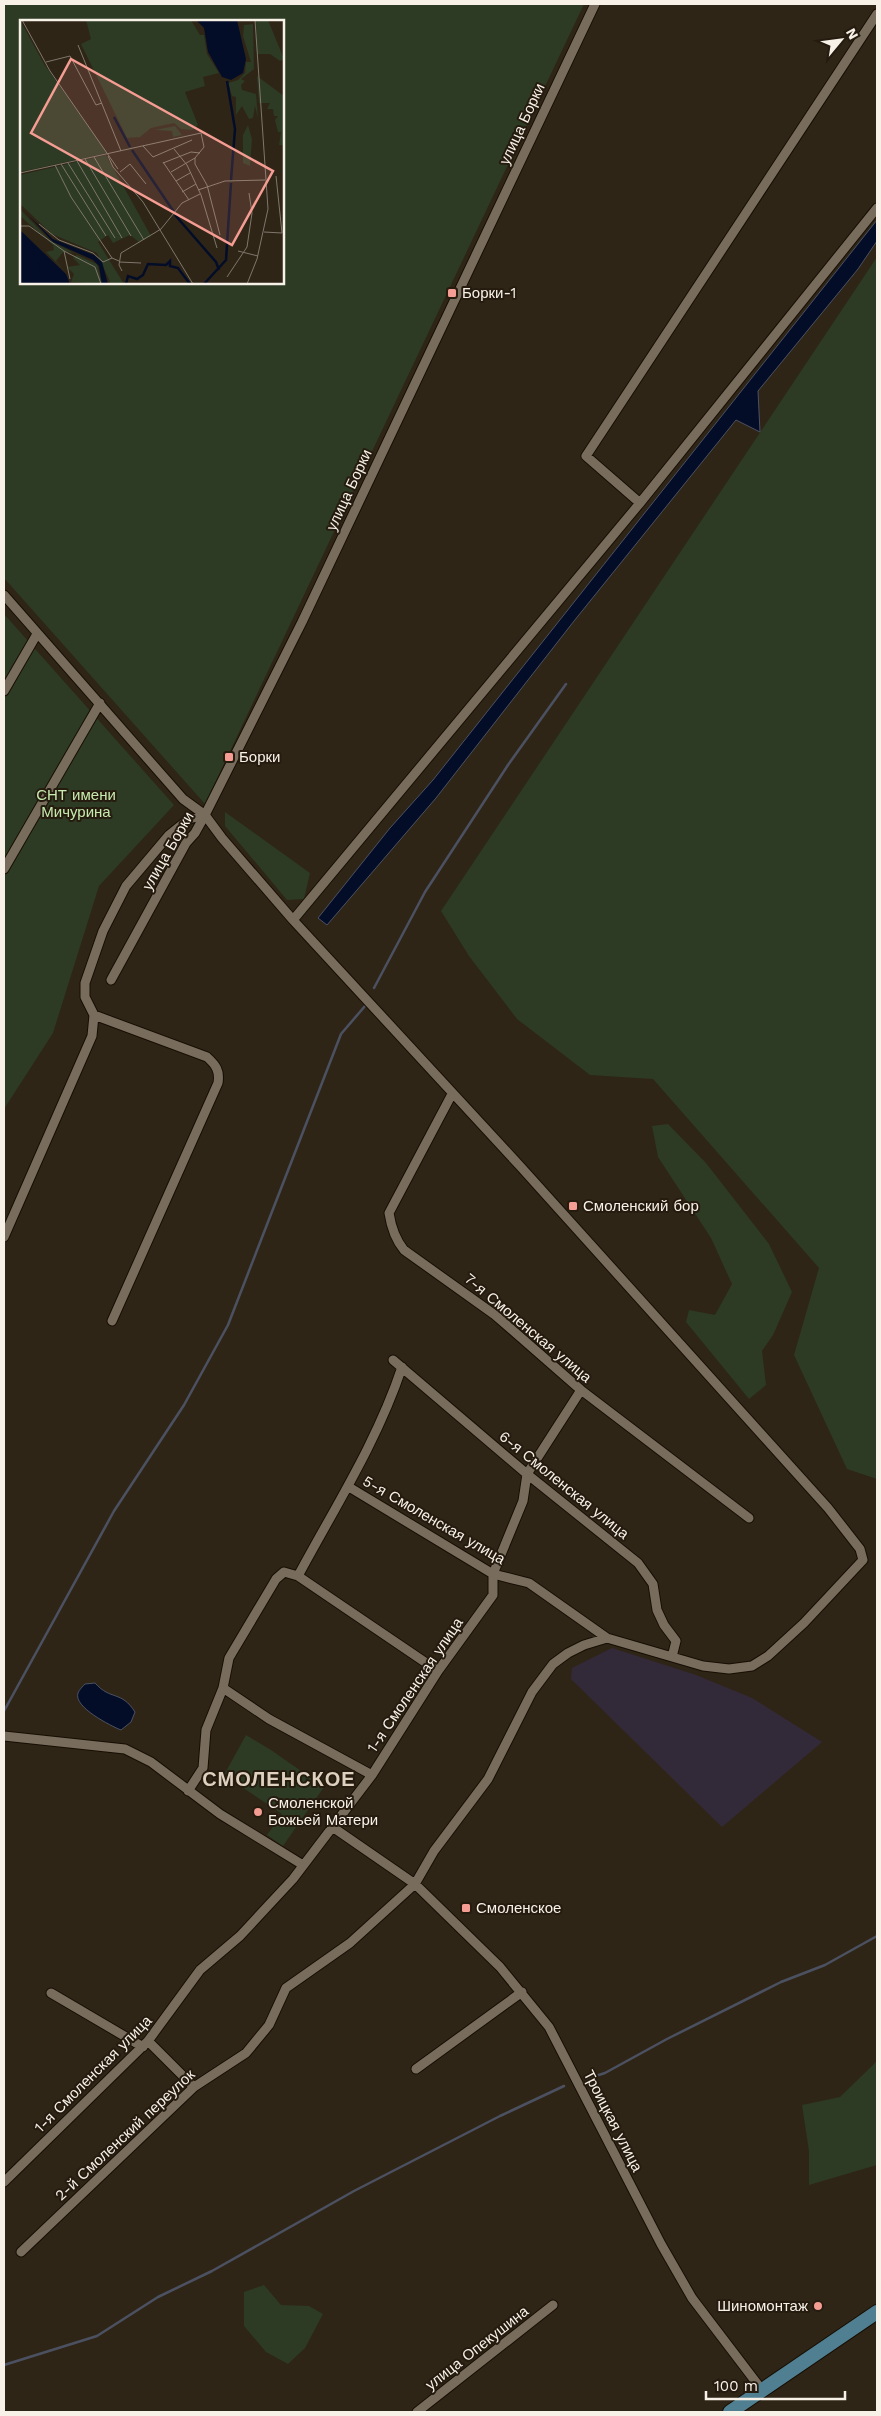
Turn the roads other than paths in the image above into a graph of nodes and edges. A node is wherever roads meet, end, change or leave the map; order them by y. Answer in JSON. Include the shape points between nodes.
{"nodes":[{"id":1,"x":595,"y":4,"type":"edge"},
{"id":2,"x":877,"y":14,"type":"edge"},
{"id":3,"x":877,"y":208,"type":"edge"},
{"id":4,"x":640,"y":503,"type":"junction"},
{"id":5,"x":4,"y":595,"type":"edge"},
{"id":6,"x":37,"y":634,"type":"junction"},
{"id":7,"x":4,"y":691,"type":"edge"},
{"id":8,"x":100,"y":703,"type":"junction"},
{"id":9,"x":205,"y":816,"type":"junction"},
{"id":10,"x":4,"y":869,"type":"edge"},
{"id":11,"x":294,"y":920,"type":"junction"},
{"id":12,"x":111,"y":980,"type":"dead end"},
{"id":13,"x":94,"y":1015,"type":"junction"},
{"id":14,"x":452,"y":1094,"type":"junction"},
{"id":15,"x":4,"y":1236,"type":"edge"},
{"id":16,"x":112,"y":1321,"type":"dead end"},
{"id":17,"x":393,"y":1360,"type":"dead end"},
{"id":18,"x":402,"y":1367,"type":"junction"},
{"id":19,"x":580,"y":1390,"type":"junction"},
{"id":20,"x":527,"y":1474,"type":"junction"},
{"id":21,"x":349,"y":1487,"type":"junction"},
{"id":22,"x":749,"y":1518,"type":"dead end"},
{"id":23,"x":493,"y":1574,"type":"junction"},
{"id":24,"x":298,"y":1576,"type":"junction"},
{"id":25,"x":607,"y":1638,"type":"junction"},
{"id":26,"x":672,"y":1656,"type":"junction"},
{"id":27,"x":438,"y":1671,"type":"junction"},
{"id":28,"x":223,"y":1688,"type":"junction"},
{"id":29,"x":4,"y":1736,"type":"edge"},
{"id":30,"x":372,"y":1775,"type":"junction"},
{"id":31,"x":188,"y":1791,"type":"junction"},
{"id":32,"x":331,"y":1826,"type":"junction"},
{"id":33,"x":303,"y":1865,"type":"junction"},
{"id":34,"x":415,"y":1884,"type":"junction"},
{"id":35,"x":522,"y":1992,"type":"junction"},
{"id":36,"x":51,"y":1993,"type":"dead end"},
{"id":37,"x":146,"y":2044,"type":"junction"},
{"id":38,"x":416,"y":2069,"type":"dead end"},
{"id":39,"x":194,"y":2087,"type":"junction"},
{"id":40,"x":4,"y":2182,"type":"edge"},
{"id":41,"x":21,"y":2252,"type":"dead end"},
{"id":42,"x":554,"y":2305,"type":"dead end"},
{"id":43,"x":877,"y":2312,"type":"edge"},
{"id":44,"x":762,"y":2390,"type":"junction"},
{"id":45,"x":417,"y":2412,"type":"edge"},
{"id":46,"x":730,"y":2412,"type":"edge"}],
"edges":[{"from":1,"to":9,"type":"street","name":"улица Борки","via":[[302,622]]},
{"from":2,"to":4,"type":"street","via":[[586,456]]},
{"from":3,"to":4,"type":"street"},
{"from":4,"to":11,"type":"street"},
{"from":5,"to":6,"type":"street"},
{"from":6,"to":7,"type":"street"},
{"from":6,"to":8,"type":"street"},
{"from":8,"to":9,"type":"street","via":[[183,799]]},
{"from":8,"to":10,"type":"street"},
{"from":9,"to":11,"type":"street"},
{"from":9,"to":12,"type":"street","name":"улица Борки","via":[[186,843]]},
{"from":9,"to":13,"type":"street","via":[[189,819],[169,835],[126,886],[103,931],[85,982],[85,997]]},
{"from":11,"to":14,"type":"street"},
{"from":13,"to":15,"type":"street","via":[[92,1036]]},
{"from":13,"to":16,"type":"street","via":[[207,1057],[216,1065],[219,1074],[218,1083]]},
{"from":14,"to":19,"type":"street","name":"7-я Смоленская улица","via":[[394,1201],[389,1212],[391,1226],[404,1250],[496,1314]]},
{"from":14,"to":26,"type":"street","via":[[815,1494],[860,1549],[863,1560],[857,1568],[804,1623],[752,1666],[729,1669],[703,1666]]},
{"from":17,"to":18,"type":"street","name":"6-я Смоленская улица"},
{"from":18,"to":20,"type":"street","name":"6-я Смоленская улица"},
{"from":18,"to":21,"type":"street","via":[[370,1446]]},
{"from":19,"to":20,"type":"street"},
{"from":19,"to":22,"type":"street","name":"7-я Смоленская улица"},
{"from":20,"to":23,"type":"street","name":"1-я Смоленская улица","via":[[523,1501]]},
{"from":20,"to":26,"type":"street","name":"6-я Смоленская улица","via":[[638,1563],[653,1584],[657,1610],[676,1641]]},
{"from":21,"to":23,"type":"street","name":"5-я Смоленская улица"},
{"from":21,"to":24,"type":"street"},
{"from":23,"to":25,"type":"street","name":"5-я Смоленская улица","via":[[529,1583]]},
{"from":23,"to":27,"type":"street","name":"1-я Смоленская улица","via":[[493,1594]]},
{"from":24,"to":27,"type":"street"},
{"from":24,"to":28,"type":"street","via":[[284,1572],[276,1579],[229,1658]]},
{"from":25,"to":26,"type":"street"},
{"from":25,"to":34,"type":"street","name":"2-й Смоленский переулок","via":[[568,1653],[553,1664],[537,1685],[488,1779],[434,1851]]},
{"from":27,"to":30,"type":"street","name":"1-я Смоленская улица"},
{"from":28,"to":30,"type":"street","via":[[269,1719]]},
{"from":28,"to":31,"type":"street","via":[[206,1730],[203,1768]]},
{"from":29,"to":31,"type":"street","via":[[125,1749],[151,1762]]},
{"from":30,"to":32,"type":"street","name":"1-я Смоленская улица"},
{"from":31,"to":33,"type":"street"},
{"from":32,"to":33,"type":"street","name":"1-я Смоленская улица"},
{"from":32,"to":34,"type":"street","name":"Троицкая улица"},
{"from":33,"to":37,"type":"street","name":"1-я Смоленская улица","via":[[246,1931],[200,1970]]},
{"from":34,"to":35,"type":"street","name":"Троицкая улица"},
{"from":34,"to":39,"type":"street","name":"2-й Смоленский переулок","via":[[350,1943],[286,1988],[269,2025],[246,2053]]},
{"from":35,"to":38,"type":"street"},
{"from":35,"to":44,"type":"street","name":"Троицкая улица","via":[[549,2027],[692,2298]]},
{"from":36,"to":37,"type":"street"},
{"from":37,"to":39,"type":"street"},
{"from":37,"to":40,"type":"street","name":"1-я Смоленская улица"},
{"from":39,"to":41,"type":"street","name":"2-й Смоленский переулок"},
{"from":42,"to":45,"type":"street","name":"улица Опекушина"},
{"from":43,"to":44,"type":"main road"},
{"from":44,"to":46,"type":"main road"}]}
